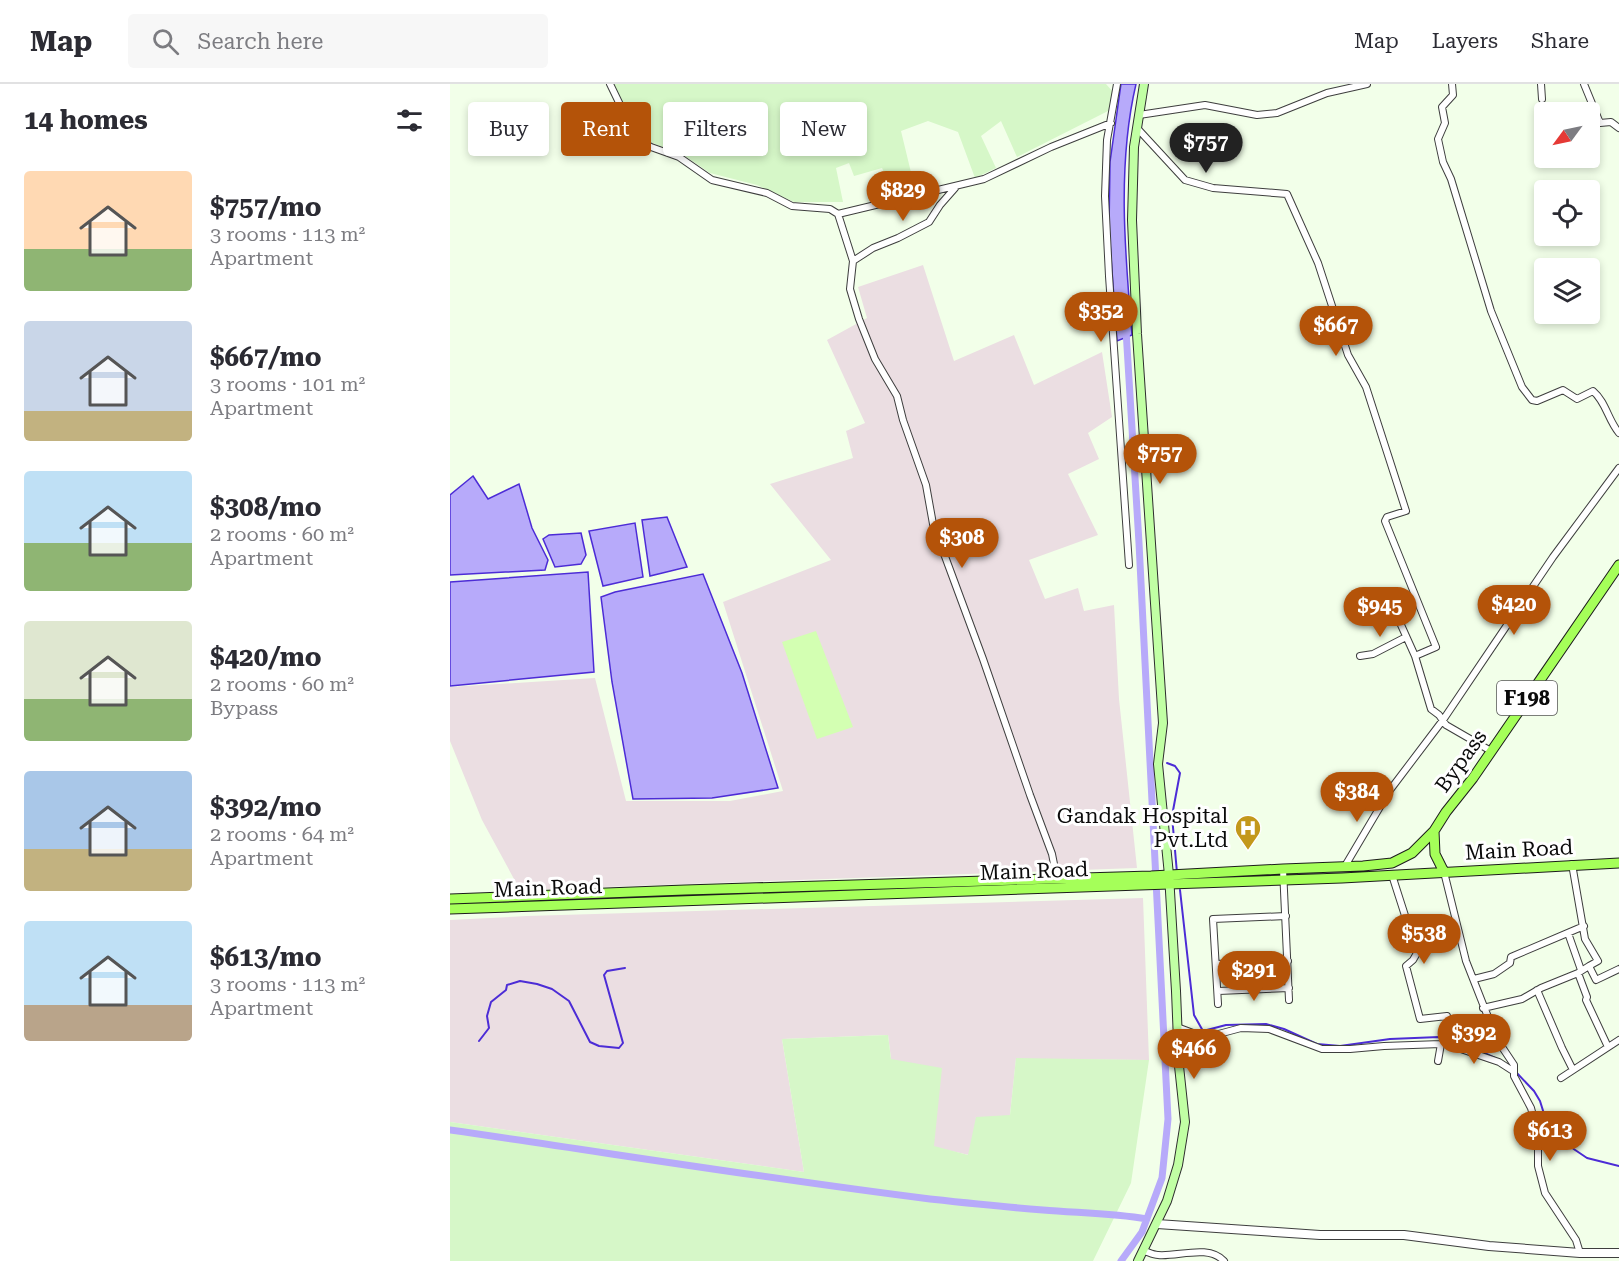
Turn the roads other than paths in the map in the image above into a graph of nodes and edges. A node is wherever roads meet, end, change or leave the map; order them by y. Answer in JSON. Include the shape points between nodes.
{"nodes":[{"id":1,"x":610,"y":84,"type":"edge"},
{"id":2,"x":1118,"y":84,"type":"edge"},
{"id":3,"x":1144,"y":84,"type":"edge"},
{"id":4,"x":1329,"y":84,"type":"edge"},
{"id":5,"x":1367,"y":84,"type":"edge"},
{"id":6,"x":1452,"y":84,"type":"edge"},
{"id":7,"x":1541,"y":84,"type":"edge"},
{"id":8,"x":1584,"y":84,"type":"edge"},
{"id":9,"x":1327,"y":93,"type":"junction"},
{"id":10,"x":1542,"y":99,"type":"dead end"},
{"id":11,"x":1139,"y":115,"type":"junction"},
{"id":12,"x":1112,"y":123,"type":"junction"},
{"id":13,"x":1137,"y":128,"type":"junction"},
{"id":14,"x":1619,"y":128,"type":"edge"},
{"id":15,"x":956,"y":187,"type":"junction"},
{"id":16,"x":838,"y":214,"type":"junction"},
{"id":17,"x":853,"y":261,"type":"junction"},
{"id":18,"x":1619,"y":433,"type":"edge"},
{"id":19,"x":1619,"y":468,"type":"edge"},
{"id":20,"x":1129,"y":565,"type":"dead end"},
{"id":21,"x":1619,"y":565,"type":"edge"},
{"id":22,"x":1396,"y":616,"type":"dead end"},
{"id":23,"x":1406,"y":637,"type":"junction"},
{"id":24,"x":1360,"y":656,"type":"dead end"},
{"id":25,"x":1415,"y":656,"type":"junction"},
{"id":26,"x":1443,"y":720,"type":"junction"},
{"id":27,"x":1491,"y":751,"type":"junction"},
{"id":28,"x":1434,"y":831,"type":"junction"},
{"id":29,"x":1619,"y":863,"type":"edge"},
{"id":30,"x":1572,"y":864,"type":"junction"},
{"id":31,"x":1344,"y":866,"type":"junction"},
{"id":32,"x":1363,"y":866,"type":"joint"},
{"id":33,"x":1283,"y":869,"type":"junction"},
{"id":34,"x":1443,"y":872,"type":"junction"},
{"id":35,"x":1392,"y":875,"type":"junction"},
{"id":36,"x":1057,"y":879,"type":"junction"},
{"id":37,"x":1167,"y":880,"type":"junction"},
{"id":38,"x":1284,"y":880,"type":"junction"},
{"id":39,"x":1151,"y":881,"type":"junction"},
{"id":40,"x":669,"y":891,"type":"junction"},
{"id":41,"x":450,"y":899,"type":"edge"},
{"id":42,"x":670,"y":902,"type":"junction"},
{"id":43,"x":450,"y":909,"type":"edge"},
{"id":44,"x":1286,"y":915,"type":"junction"},
{"id":45,"x":1584,"y":926,"type":"junction"},
{"id":46,"x":1568,"y":933,"type":"junction"},
{"id":47,"x":1288,"y":961,"type":"junction"},
{"id":48,"x":1216,"y":964,"type":"junction"},
{"id":49,"x":1589,"y":966,"type":"junction"},
{"id":50,"x":1619,"y":969,"type":"edge"},
{"id":51,"x":1579,"y":972,"type":"junction"},
{"id":52,"x":1474,"y":979,"type":"junction"},
{"id":53,"x":1289,"y":988,"type":"junction"},
{"id":54,"x":1537,"y":990,"type":"junction"},
{"id":55,"x":1218,"y":991,"type":"junction"},
{"id":56,"x":1289,"y":1000,"type":"dead end"},
{"id":57,"x":1218,"y":1004,"type":"dead end"},
{"id":58,"x":1484,"y":1008,"type":"junction"},
{"id":59,"x":1177,"y":1027,"type":"junction"},
{"id":60,"x":1619,"y":1040,"type":"edge"},
{"id":61,"x":1443,"y":1043,"type":"junction"},
{"id":62,"x":1608,"y":1047,"type":"junction"},
{"id":63,"x":1438,"y":1060,"type":"dead end"},
{"id":64,"x":1514,"y":1068,"type":"junction"},
{"id":65,"x":1574,"y":1070,"type":"junction"},
{"id":66,"x":1561,"y":1078,"type":"dead end"},
{"id":67,"x":1157,"y":1224,"type":"junction"},
{"id":68,"x":1144,"y":1251,"type":"junction"},
{"id":69,"x":1580,"y":1253,"type":"junction"},
{"id":70,"x":1619,"y":1253,"type":"edge"},
{"id":71,"x":1138,"y":1261,"type":"edge"},
{"id":72,"x":1224,"y":1261,"type":"edge"}],
"edges":[{"from":1,"to":16,"type":"street","via":[[626,117],[651,147],[680,157],[712,180],[767,194],[792,206],[830,209]]},
{"from":2,"to":12,"type":"street"},
{"from":3,"to":11,"type":"main road"},
{"from":4,"to":9,"type":"street"},
{"from":5,"to":9,"type":"street"},
{"from":6,"to":18,"type":"street","via":[[1453,95],[1442,107],[1445,123],[1438,139],[1443,162],[1491,310],[1522,387],[1537,401],[1563,390],[1576,399],[1593,392]]},
{"from":7,"to":10,"type":"street"},
{"from":8,"to":14,"type":"street","via":[[1600,123],[1611,122]]},
{"from":9,"to":11,"type":"street","via":[[1277,113],[1257,115],[1205,105]]},
{"from":11,"to":13,"type":"main road"},
{"from":12,"to":15,"type":"street","via":[[984,179]]},
{"from":12,"to":20,"type":"street","via":[[1107,140],[1105,196]]},
{"from":13,"to":25,"type":"street","via":[[1185,180],[1213,188],[1287,194],[1318,263],[1348,355],[1366,387],[1406,511],[1385,521],[1436,647]]},
{"from":13,"to":37,"type":"main road","via":[[1133,242],[1163,723],[1158,764]]},
{"from":15,"to":16,"type":"street"},
{"from":15,"to":17,"type":"street","via":[[929,222]]},
{"from":16,"to":17,"type":"street"},
{"from":17,"to":36,"type":"street","via":[[850,289],[859,319],[875,359],[897,396],[926,485],[933,524],[1052,854]]},
{"from":19,"to":26,"type":"street","via":[[1553,557]]},
{"from":21,"to":27,"type":"main road","name":"Bypass","number":"F198"},
{"from":22,"to":23,"type":"street"},
{"from":23,"to":24,"type":"street","via":[[1373,654]]},
{"from":23,"to":25,"type":"street"},
{"from":25,"to":26,"type":"street","via":[[1431,709]]},
{"from":26,"to":27,"type":"street"},
{"from":26,"to":31,"type":"street","via":[[1390,790]]},
{"from":27,"to":28,"type":"main road","name":"Bypass","number":"F198"},
{"from":28,"to":32,"type":"main road","name":"Bypass","number":"F198","via":[[1402,859]]},
{"from":28,"to":34,"type":"main road","via":[[1435,854]]},
{"from":29,"to":30,"type":"main road","name":"Main Road"},
{"from":30,"to":34,"type":"main road","name":"Main Road"},
{"from":30,"to":45,"type":"street"},
{"from":31,"to":32,"type":"main road","name":"Main Road"},
{"from":31,"to":33,"type":"main road","name":"Main Road"},
{"from":33,"to":37,"type":"main road","name":"Main Road"},
{"from":33,"to":38,"type":"street"},
{"from":34,"to":35,"type":"main road","name":"Main Road"},
{"from":34,"to":52,"type":"street"},
{"from":35,"to":38,"type":"main road","name":"Main Road"},
{"from":35,"to":61,"type":"street","via":[[1416,953],[1406,966],[1420,1019],[1447,1016],[1448,1033]]},
{"from":36,"to":39,"type":"main road","name":"Main Road"},
{"from":36,"to":40,"type":"main road","name":"Main Road"},
{"from":37,"to":38,"type":"main road","name":"Main Road"},
{"from":37,"to":39,"type":"main road","name":"Main Road"},
{"from":37,"to":59,"type":"main road"},
{"from":38,"to":44,"type":"street"},
{"from":39,"to":42,"type":"main road","name":"Main Road"},
{"from":40,"to":41,"type":"main road","name":"Main Road"},
{"from":40,"to":42,"type":"main road"},
{"from":42,"to":43,"type":"main road","name":"Main Road"},
{"from":44,"to":47,"type":"street"},
{"from":44,"to":48,"type":"street","via":[[1212,919]]},
{"from":45,"to":46,"type":"street"},
{"from":45,"to":49,"type":"street","via":[[1586,942],[1598,961]]},
{"from":46,"to":51,"type":"street"},
{"from":46,"to":52,"type":"street","via":[[1511,957],[1510,963],[1494,974]]},
{"from":47,"to":48,"type":"street"},
{"from":47,"to":53,"type":"street"},
{"from":48,"to":55,"type":"street"},
{"from":49,"to":50,"type":"street","via":[[1596,980]]},
{"from":49,"to":51,"type":"street"},
{"from":51,"to":54,"type":"street"},
{"from":51,"to":62,"type":"street","via":[[1586,1000]]},
{"from":52,"to":58,"type":"street"},
{"from":53,"to":55,"type":"street"},
{"from":53,"to":56,"type":"street"},
{"from":54,"to":58,"type":"street","via":[[1522,999]]},
{"from":54,"to":65,"type":"street"},
{"from":55,"to":57,"type":"street"},
{"from":58,"to":64,"type":"street"},
{"from":59,"to":61,"type":"street","via":[[1211,1036],[1241,1028],[1269,1029],[1322,1048]]},
{"from":59,"to":67,"type":"main road","via":[[1185,1122],[1178,1165]]},
{"from":60,"to":62,"type":"street"},
{"from":61,"to":63,"type":"street"},
{"from":61,"to":64,"type":"street"},
{"from":62,"to":65,"type":"street"},
{"from":64,"to":69,"type":"street","via":[[1536,1125],[1538,1166],[1545,1193],[1576,1240]]},
{"from":65,"to":66,"type":"street"},
{"from":67,"to":68,"type":"main road"},
{"from":67,"to":69,"type":"street","via":[[1320,1235],[1404,1235]]},
{"from":68,"to":71,"type":"main road"},
{"from":68,"to":72,"type":"street","via":[[1157,1255],[1202,1253]]},
{"from":69,"to":70,"type":"street"}]}
